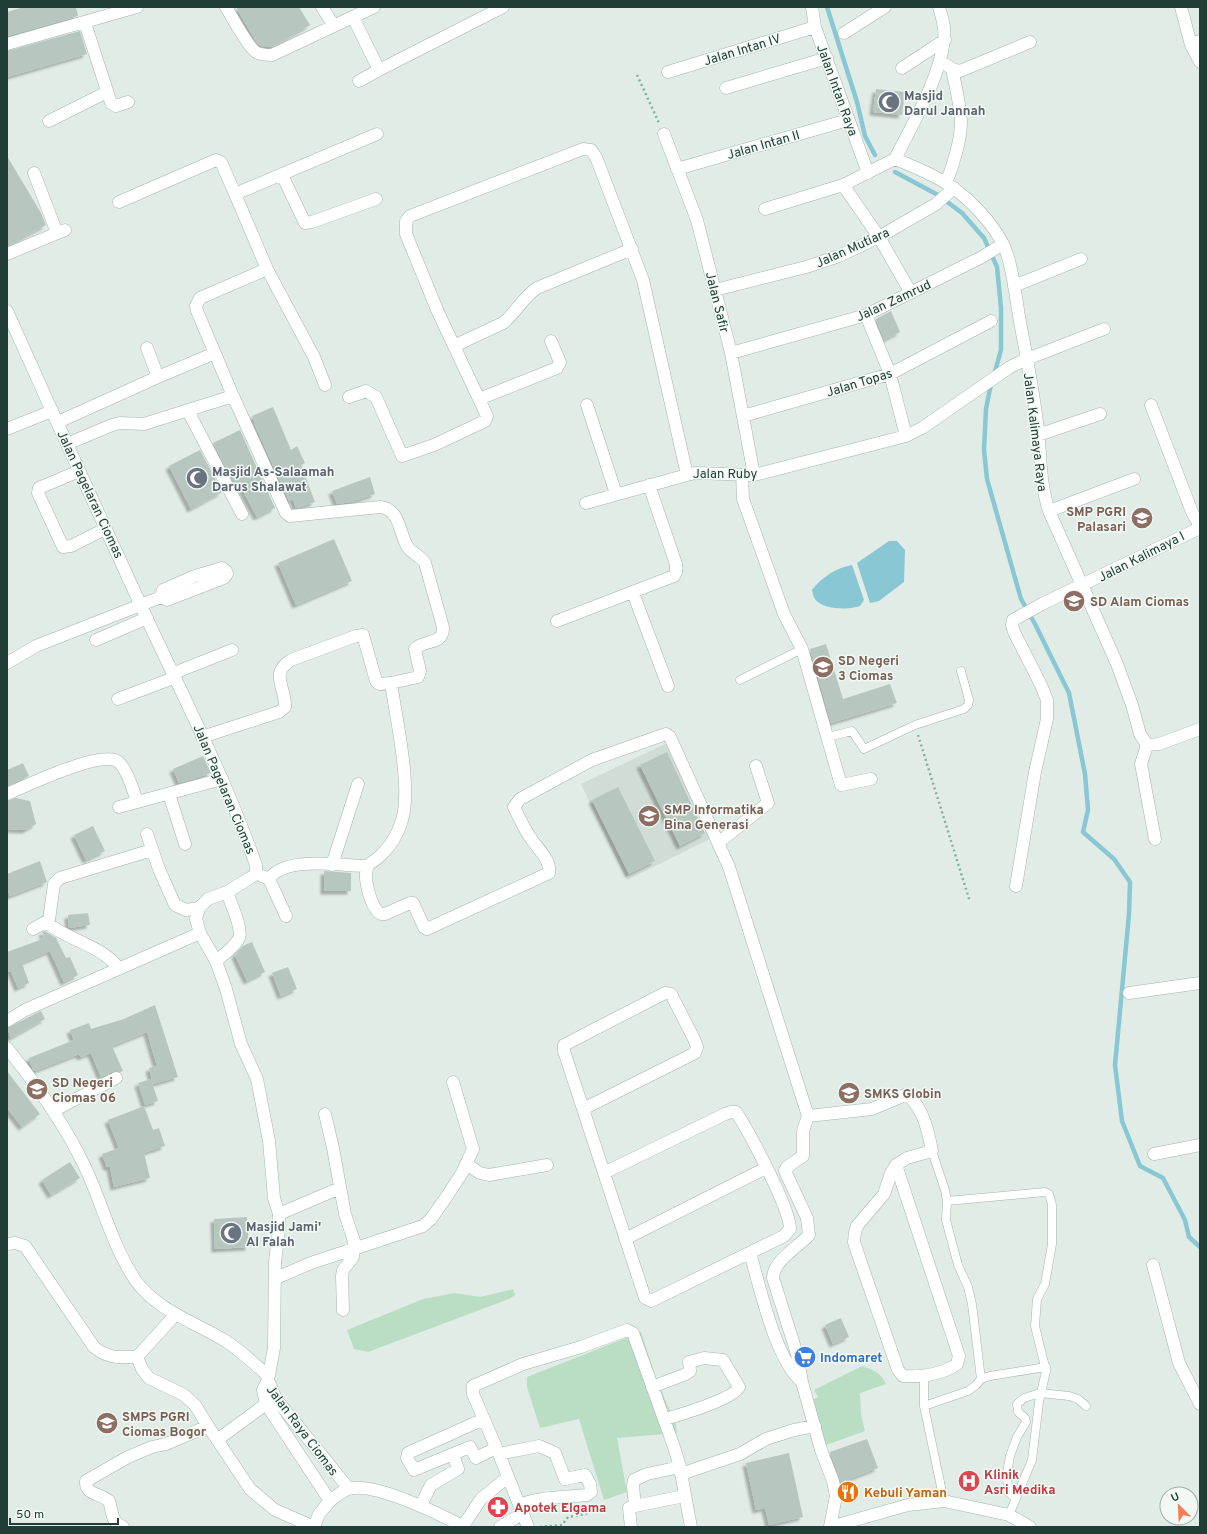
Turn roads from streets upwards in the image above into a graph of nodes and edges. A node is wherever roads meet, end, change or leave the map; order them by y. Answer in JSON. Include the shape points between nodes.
{"nodes":[{"id":1,"x":137,"y":7,"type":"edge"},
{"id":2,"x":226,"y":7,"type":"edge"},
{"id":3,"x":322,"y":7,"type":"edge"},
{"id":4,"x":374,"y":7,"type":"edge"},
{"id":5,"x":503,"y":7,"type":"edge"},
{"id":6,"x":812,"y":7,"type":"edge"},
{"id":7,"x":885,"y":7,"type":"edge"},
{"id":8,"x":941,"y":7,"type":"edge"},
{"id":9,"x":1181,"y":7,"type":"edge"},
{"id":10,"x":484,"y":12,"type":"edge"},
{"id":11,"x":353,"y":17,"type":"junction"},
{"id":12,"x":85,"y":23,"type":"junction"},
{"id":13,"x":334,"y":26,"type":"junction"},
{"id":14,"x":815,"y":27,"type":"junction"},
{"id":15,"x":844,"y":33,"type":"dead end"},
{"id":16,"x":945,"y":40,"type":"junction"},
{"id":17,"x":1030,"y":42,"type":"dead end"},
{"id":18,"x":1196,"y":43,"type":"edge"},
{"id":19,"x":7,"y":44,"type":"edge"},
{"id":20,"x":941,"y":53,"type":"junction"},
{"id":21,"x":827,"y":58,"type":"junction"},
{"id":22,"x":1200,"y":62,"type":"edge"},
{"id":23,"x":902,"y":68,"type":"dead end"},
{"id":24,"x":379,"y":70,"type":"junction"},
{"id":25,"x":952,"y":70,"type":"junction"},
{"id":26,"x":668,"y":72,"type":"dead end"},
{"id":27,"x":359,"y":81,"type":"dead end"},
{"id":28,"x":726,"y":88,"type":"dead end"},
{"id":29,"x":107,"y":92,"type":"junction"},
{"id":30,"x":128,"y":102,"type":"dead end"},
{"id":31,"x":848,"y":120,"type":"junction"},
{"id":32,"x":49,"y":121,"type":"dead end"},
{"id":33,"x":378,"y":134,"type":"dead end"},
{"id":34,"x":664,"y":134,"type":"road end"},
{"id":35,"x":894,"y":159,"type":"junction"},
{"id":36,"x":677,"y":169,"type":"junction"},
{"id":37,"x":872,"y":170,"type":"junction"},
{"id":38,"x":34,"y":173,"type":"dead end"},
{"id":39,"x":282,"y":175,"type":"junction"},
{"id":40,"x":843,"y":185,"type":"junction"},
{"id":41,"x":945,"y":193,"type":"junction"},
{"id":42,"x":235,"y":194,"type":"junction"},
{"id":43,"x":376,"y":199,"type":"dead end"},
{"id":44,"x":119,"y":202,"type":"dead end"},
{"id":45,"x":765,"y":209,"type":"dead end"},
{"id":46,"x":880,"y":237,"type":"junction"},
{"id":47,"x":632,"y":249,"type":"junction"},
{"id":48,"x":994,"y":250,"type":"junction"},
{"id":49,"x":7,"y":254,"type":"edge"},
{"id":50,"x":1081,"y":259,"type":"dead end"},
{"id":51,"x":267,"y":269,"type":"junction"},
{"id":52,"x":1014,"y":286,"type":"junction"},
{"id":53,"x":715,"y":290,"type":"junction"},
{"id":54,"x":910,"y":293,"type":"junction"},
{"id":55,"x":7,"y":311,"type":"edge"},
{"id":56,"x":866,"y":315,"type":"junction"},
{"id":57,"x":991,"y":321,"type":"dead end"},
{"id":58,"x":1104,"y":329,"type":"dead end"},
{"id":59,"x":551,"y":341,"type":"dead end"},
{"id":60,"x":454,"y":346,"type":"junction"},
{"id":61,"x":147,"y":348,"type":"dead end"},
{"id":62,"x":215,"y":354,"type":"junction"},
{"id":63,"x":731,"y":354,"type":"junction"},
{"id":64,"x":1027,"y":359,"type":"junction"},
{"id":65,"x":890,"y":374,"type":"junction"},
{"id":66,"x":158,"y":377,"type":"junction"},
{"id":67,"x":325,"y":385,"type":"dead end"},
{"id":68,"x":233,"y":396,"type":"junction"},
{"id":69,"x":349,"y":397,"type":"dead end"},
{"id":70,"x":479,"y":399,"type":"junction"},
{"id":71,"x":587,"y":405,"type":"dead end"},
{"id":72,"x":1151,"y":405,"type":"dead end"},
{"id":73,"x":52,"y":411,"type":"junction"},
{"id":74,"x":188,"y":411,"type":"junction"},
{"id":75,"x":1100,"y":414,"type":"dead end"},
{"id":76,"x":743,"y":416,"type":"junction"},
{"id":77,"x":58,"y":422,"type":"junction"},
{"id":78,"x":7,"y":429,"type":"edge"},
{"id":79,"x":1038,"y":435,"type":"junction"},
{"id":80,"x":906,"y":436,"type":"junction"},
{"id":81,"x":67,"y":444,"type":"junction"},
{"id":82,"x":79,"y":471,"type":"junction"},
{"id":83,"x":687,"y":475,"type":"junction"},
{"id":84,"x":742,"y":475,"type":"junction"},
{"id":85,"x":754,"y":475,"type":"junction"},
{"id":86,"x":1134,"y":479,"type":"dead end"},
{"id":87,"x":649,"y":485,"type":"junction"},
{"id":88,"x":616,"y":494,"type":"junction"},
{"id":89,"x":586,"y":503,"type":"dead end"},
{"id":90,"x":1049,"y":511,"type":"junction"},
{"id":91,"x":242,"y":514,"type":"dead end"},
{"id":92,"x":1200,"y":527,"type":"edge"},
{"id":93,"x":105,"y":529,"type":"junction"},
{"id":94,"x":1083,"y":586,"type":"junction"},
{"id":95,"x":633,"y":593,"type":"junction"},
{"id":96,"x":161,"y":597,"type":"dead end"},
{"id":97,"x":142,"y":605,"type":"junction"},
{"id":98,"x":147,"y":618,"type":"junction"},
{"id":99,"x":557,"y":621,"type":"dead end"},
{"id":100,"x":96,"y":640,"type":"dead end"},
{"id":101,"x":232,"y":650,"type":"dead end"},
{"id":102,"x":7,"y":663,"type":"edge"},
{"id":103,"x":175,"y":675,"type":"junction"},
{"id":104,"x":390,"y":683,"type":"junction"},
{"id":105,"x":668,"y":686,"type":"dead end"},
{"id":106,"x":118,"y":700,"type":"dead end"},
{"id":107,"x":1200,"y":729,"type":"edge"},
{"id":108,"x":202,"y":737,"type":"junction"},
{"id":109,"x":1147,"y":746,"type":"junction"},
{"id":110,"x":756,"y":766,"type":"dead end"},
{"id":111,"x":222,"y":779,"type":"junction"},
{"id":112,"x":871,"y":779,"type":"dead end"},
{"id":113,"x":358,"y":784,"type":"dead end"},
{"id":114,"x":7,"y":794,"type":"edge"},
{"id":115,"x":169,"y":794,"type":"junction"},
{"id":116,"x":137,"y":802,"type":"junction"},
{"id":117,"x":119,"y":807,"type":"dead end"},
{"id":118,"x":146,"y":834,"type":"dead end"},
{"id":119,"x":1155,"y":839,"type":"dead end"},
{"id":120,"x":718,"y":843,"type":"junction"},
{"id":121,"x":185,"y":844,"type":"dead end"},
{"id":122,"x":152,"y":850,"type":"junction"},
{"id":123,"x":332,"y":865,"type":"junction"},
{"id":124,"x":368,"y":866,"type":"junction"},
{"id":125,"x":256,"y":874,"type":"junction"},
{"id":126,"x":269,"y":879,"type":"junction"},
{"id":127,"x":1016,"y":886,"type":"dead end"},
{"id":128,"x":227,"y":892,"type":"junction"},
{"id":129,"x":200,"y":908,"type":"junction"},
{"id":130,"x":286,"y":916,"type":"dead end"},
{"id":131,"x":47,"y":923,"type":"junction"},
{"id":132,"x":33,"y":929,"type":"dead end"},
{"id":133,"x":200,"y":933,"type":"junction"},
{"id":134,"x":216,"y":961,"type":"junction"},
{"id":135,"x":119,"y":969,"type":"junction"},
{"id":136,"x":1200,"y":983,"type":"edge"},
{"id":137,"x":1130,"y":993,"type":"dead end"},
{"id":138,"x":7,"y":1021,"type":"edge"},
{"id":139,"x":7,"y":1048,"type":"edge"},
{"id":140,"x":116,"y":1078,"type":"dead end"},
{"id":141,"x":453,"y":1082,"type":"dead end"},
{"id":142,"x":583,"y":1109,"type":"junction"},
{"id":143,"x":53,"y":1111,"type":"junction"},
{"id":144,"x":325,"y":1114,"type":"dead end"},
{"id":145,"x":808,"y":1116,"type":"junction"},
{"id":146,"x":1200,"y":1145,"type":"edge"},
{"id":147,"x":1154,"y":1154,"type":"dead end"},
{"id":148,"x":466,"y":1164,"type":"junction"},
{"id":149,"x":547,"y":1165,"type":"dead end"},
{"id":150,"x":896,"y":1165,"type":"junction"},
{"id":151,"x":766,"y":1168,"type":"junction"},
{"id":152,"x":604,"y":1173,"type":"junction"},
{"id":153,"x":340,"y":1188,"type":"junction"},
{"id":154,"x":279,"y":1214,"type":"junction"},
{"id":155,"x":625,"y":1238,"type":"junction"},
{"id":156,"x":7,"y":1244,"type":"edge"},
{"id":157,"x":355,"y":1249,"type":"junction"},
{"id":158,"x":750,"y":1253,"type":"junction"},
{"id":159,"x":1153,"y":1265,"type":"dead end"},
{"id":160,"x":276,"y":1278,"type":"junction"},
{"id":161,"x":343,"y":1310,"type":"dead end"},
{"id":162,"x":176,"y":1314,"type":"junction"},
{"id":163,"x":138,"y":1357,"type":"junction"},
{"id":164,"x":268,"y":1378,"type":"junction"},
{"id":165,"x":802,"y":1382,"type":"junction"},
{"id":166,"x":652,"y":1387,"type":"junction"},
{"id":167,"x":266,"y":1404,"type":"junction"},
{"id":168,"x":1200,"y":1404,"type":"edge"},
{"id":169,"x":484,"y":1419,"type":"junction"},
{"id":170,"x":665,"y":1419,"type":"junction"},
{"id":171,"x":208,"y":1426,"type":"junction"},
{"id":172,"x":815,"y":1426,"type":"junction"},
{"id":173,"x":217,"y":1440,"type":"junction"},
{"id":174,"x":498,"y":1451,"type":"junction"},
{"id":175,"x":453,"y":1454,"type":"junction"},
{"id":176,"x":680,"y":1471,"type":"junction"},
{"id":177,"x":508,"y":1477,"type":"junction"},
{"id":178,"x":348,"y":1489,"type":"junction"},
{"id":179,"x":684,"y":1496,"type":"junction"},
{"id":180,"x":330,"y":1501,"type":"junction"},
{"id":181,"x":421,"y":1506,"type":"junction"},
{"id":182,"x":635,"y":1506,"type":"junction"},
{"id":183,"x":521,"y":1510,"type":"junction"},
{"id":184,"x":123,"y":1527,"type":"edge"},
{"id":185,"x":314,"y":1527,"type":"edge"},
{"id":186,"x":464,"y":1527,"type":"edge"},
{"id":187,"x":500,"y":1527,"type":"edge"},
{"id":188,"x":528,"y":1527,"type":"edge"},
{"id":189,"x":631,"y":1527,"type":"edge"},
{"id":190,"x":691,"y":1527,"type":"edge"},
{"id":191,"x":830,"y":1527,"type":"edge"},
{"id":192,"x":1030,"y":1527,"type":"edge"}],
"edges":[{"from":1,"to":12,"type":"street"},
{"from":2,"to":13,"type":"street","via":[[255,52],[262,55],[272,55]]},
{"from":3,"to":13,"type":"street"},
{"from":4,"to":11,"type":"street"},
{"from":5,"to":10,"type":"street"},
{"from":6,"to":14,"type":"street","name":"Jalan Intan Raya"},
{"from":7,"to":15,"type":"street"},
{"from":8,"to":16,"type":"street"},
{"from":9,"to":18,"type":"street"},
{"from":10,"to":24,"type":"street"},
{"from":11,"to":13,"type":"street"},
{"from":11,"to":24,"type":"street"},
{"from":12,"to":19,"type":"street"},
{"from":12,"to":29,"type":"street"},
{"from":14,"to":21,"type":"street","name":"Jalan Intan Raya"},
{"from":14,"to":26,"type":"street","name":"Jalan Intan IV"},
{"from":16,"to":20,"type":"street"},
{"from":16,"to":23,"type":"street"},
{"from":17,"to":25,"type":"street","via":[[960,71]]},
{"from":18,"to":22,"type":"street"},
{"from":20,"to":25,"type":"street"},
{"from":20,"to":35,"type":"street","via":[[920,110]]},
{"from":21,"to":28,"type":"street"},
{"from":21,"to":31,"type":"street","name":"Jalan Intan Raya"},
{"from":24,"to":27,"type":"street"},
{"from":25,"to":41,"type":"street","via":[[960,105],[961,124]]},
{"from":29,"to":30,"type":"street","via":[[113,106]]},
{"from":29,"to":32,"type":"street"},
{"from":31,"to":36,"type":"street","name":"Jalan Intan II"},
{"from":31,"to":37,"type":"street","name":"Jalan Intan Raya"},
{"from":33,"to":39,"type":"street"},
{"from":34,"to":36,"type":"street","name":"Jalan Safir"},
{"from":35,"to":37,"type":"street"},
{"from":35,"to":41,"type":"street","name":"Jalan Kalimaya Raya","via":[[918,167]]},
{"from":36,"to":53,"type":"street","name":"Jalan Safir","via":[[697,220]]},
{"from":37,"to":40,"type":"street"},
{"from":38,"to":49,"type":"street","via":[[61,232]]},
{"from":39,"to":42,"type":"street"},
{"from":39,"to":43,"type":"street","via":[[305,223]]},
{"from":40,"to":45,"type":"street"},
{"from":40,"to":46,"type":"street"},
{"from":41,"to":46,"type":"street","name":"Jalan Mutiara"},
{"from":41,"to":48,"type":"street","name":"Jalan Kalimaya Raya","via":[[971,202],[996,232]]},
{"from":42,"to":44,"type":"street","via":[[221,162],[216,160]]},
{"from":42,"to":51,"type":"street"},
{"from":46,"to":53,"type":"street","name":"Jalan Mutiara","via":[[830,260]]},
{"from":46,"to":54,"type":"street"},
{"from":47,"to":60,"type":"street","via":[[537,288],[503,323]]},
{"from":47,"to":60,"type":"street","name":"Jalan Ruby","via":[[591,150],[583,149],[572,153],[410,216],[406,221],[406,234]]},
{"from":47,"to":83,"type":"street","name":"Jalan Ruby","via":[[646,290]]},
{"from":48,"to":52,"type":"street","name":"Jalan Kalimaya Raya","via":[[1007,254]]},
{"from":48,"to":54,"type":"street","name":"Jalan Zamrud"},
{"from":50,"to":52,"type":"street"},
{"from":51,"to":62,"type":"street","via":[[205,296],[197,302],[197,311]]},
{"from":51,"to":67,"type":"street","via":[[314,357]]},
{"from":52,"to":64,"type":"street","name":"Jalan Kalimaya Raya"},
{"from":53,"to":63,"type":"street","name":"Jalan Safir"},
{"from":54,"to":56,"type":"street","name":"Jalan Zamrud"},
{"from":55,"to":73,"type":"street","name":"Jalan Pagelaran Ciomas"},
{"from":56,"to":63,"type":"street","name":"Jalan Zamrud"},
{"from":56,"to":65,"type":"street"},
{"from":57,"to":65,"type":"street","name":"Jalan Topas"},
{"from":58,"to":64,"type":"street","name":"Jalan Ruby"},
{"from":59,"to":70,"type":"street","via":[[560,362],[558,368]]},
{"from":60,"to":70,"type":"street"},
{"from":61,"to":66,"type":"street"},
{"from":62,"to":66,"type":"street"},
{"from":62,"to":68,"type":"street"},
{"from":63,"to":76,"type":"street","name":"Jalan Safir"},
{"from":64,"to":79,"type":"street","name":"Jalan Kalimaya Raya"},
{"from":64,"to":80,"type":"street","name":"Jalan Ruby","via":[[1010,367],[922,428]]},
{"from":65,"to":76,"type":"street","name":"Jalan Topas"},
{"from":65,"to":80,"type":"street"},
{"from":66,"to":77,"type":"street"},
{"from":68,"to":74,"type":"street"},
{"from":68,"to":104,"type":"street","via":[[286,513],[290,516],[388,508],[399,524],[408,546],[425,563],[443,633],[435,641],[418,645],[415,649],[420,671],[418,677]]},
{"from":69,"to":70,"type":"street","via":[[366,391],[376,397],[402,456],[434,445],[485,421],[487,416]]},
{"from":71,"to":88,"type":"street"},
{"from":72,"to":92,"type":"street","name":"Jalan Kalimaya I"},
{"from":73,"to":77,"type":"street","name":"Jalan Pagelaran Ciomas"},
{"from":73,"to":78,"type":"street"},
{"from":74,"to":81,"type":"street","via":[[144,424],[112,425]]},
{"from":74,"to":91,"type":"street"},
{"from":75,"to":79,"type":"street"},
{"from":76,"to":85,"type":"street","name":"Jalan Safir"},
{"from":77,"to":81,"type":"street","name":"Jalan Pagelaran Ciomas"},
{"from":79,"to":90,"type":"street","name":"Jalan Kalimaya Raya","via":[[1041,481]]},
{"from":80,"to":85,"type":"street","name":"Jalan Ruby"},
{"from":81,"to":82,"type":"street","name":"Jalan Pagelaran Ciomas"},
{"from":82,"to":93,"type":"street","name":"Jalan Pagelaran Ciomas"},
{"from":82,"to":93,"type":"street","via":[[39,488],[38,493],[63,547],[71,546]]},
{"from":83,"to":84,"type":"street","name":"Jalan Ruby"},
{"from":83,"to":87,"type":"street"},
{"from":84,"to":85,"type":"street","name":"Jalan Ruby"},
{"from":84,"to":112,"type":"street","via":[[743,499],[784,614],[802,649],[842,784]]},
{"from":86,"to":90,"type":"street"},
{"from":87,"to":88,"type":"street"},
{"from":87,"to":95,"type":"street","via":[[676,564],[676,572],[670,579]]},
{"from":88,"to":89,"type":"street"},
{"from":90,"to":94,"type":"street","name":"Jalan Kalimaya Raya"},
{"from":92,"to":94,"type":"street","name":"Jalan Kalimaya I"},
{"from":93,"to":97,"type":"street","name":"Jalan Pagelaran Ciomas"},
{"from":94,"to":109,"type":"street","name":"Jalan Kalimaya Raya","via":[[1117,664],[1140,734]]},
{"from":94,"to":127,"type":"street","name":"Jalan Kalimaya I","via":[[1013,620],[1012,625],[1047,700],[1047,719],[1035,772]]},
{"from":95,"to":99,"type":"street"},
{"from":95,"to":105,"type":"street"},
{"from":96,"to":97,"type":"street"},
{"from":97,"to":98,"type":"street","name":"Jalan Pagelaran Ciomas"},
{"from":97,"to":102,"type":"street","via":[[41,644]]},
{"from":98,"to":100,"type":"street"},
{"from":98,"to":103,"type":"street","name":"Jalan Pagelaran Ciomas"},
{"from":101,"to":103,"type":"street"},
{"from":103,"to":106,"type":"street"},
{"from":103,"to":108,"type":"street","name":"Jalan Pagelaran Ciomas"},
{"from":104,"to":108,"type":"street","via":[[379,684],[376,681],[364,638],[359,635],[283,665],[279,671],[279,678],[285,707],[279,712]]},
{"from":104,"to":124,"type":"street","via":[[405,782],[404,805],[402,819],[394,838]]},
{"from":107,"to":109,"type":"street"},
{"from":108,"to":111,"type":"street","name":"Jalan Pagelaran Ciomas"},
{"from":109,"to":119,"type":"street","via":[[1141,764]]},
{"from":110,"to":120,"type":"street","via":[[768,804]]},
{"from":111,"to":115,"type":"street"},
{"from":111,"to":125,"type":"street","name":"Jalan Pagelaran Ciomas","via":[[254,858]]},
{"from":113,"to":123,"type":"street"},
{"from":114,"to":116,"type":"street","via":[[84,763],[110,759],[118,762],[123,768]]},
{"from":115,"to":116,"type":"street"},
{"from":115,"to":121,"type":"street"},
{"from":116,"to":117,"type":"street"},
{"from":118,"to":122,"type":"street"},
{"from":120,"to":124,"type":"street","via":[[670,738],[662,734],[592,760],[520,799],[514,806],[533,842],[541,850],[549,872],[440,924],[425,928],[414,903],[385,914],[378,912],[370,895],[366,877]]},
{"from":120,"to":145,"type":"street","via":[[729,867]]},
{"from":122,"to":129,"type":"street","via":[[175,905],[186,910]]},
{"from":122,"to":131,"type":"street","via":[[60,878],[54,884]]},
{"from":123,"to":124,"type":"street"},
{"from":123,"to":126,"type":"street","via":[[286,866]]},
{"from":125,"to":126,"type":"street"},
{"from":125,"to":128,"type":"street"},
{"from":126,"to":130,"type":"street"},
{"from":128,"to":129,"type":"street","via":[[208,899]]},
{"from":128,"to":134,"type":"street","via":[[240,932],[239,938]]},
{"from":129,"to":133,"type":"street","via":[[196,919]]},
{"from":131,"to":132,"type":"street"},
{"from":131,"to":135,"type":"street","via":[[57,931],[111,959]]},
{"from":133,"to":134,"type":"street"},
{"from":133,"to":135,"type":"street"},
{"from":134,"to":154,"type":"street","via":[[241,1044],[257,1079],[269,1141],[274,1198]]},
{"from":135,"to":138,"type":"street","via":[[25,1010]]},
{"from":136,"to":137,"type":"street"},
{"from":139,"to":143,"type":"street"},
{"from":140,"to":143,"type":"street"},
{"from":141,"to":148,"type":"street","via":[[472,1142],[472,1155]]},
{"from":142,"to":142,"type":"street","via":[[695,1053],[697,1047],[694,1039],[671,994],[665,993],[564,1045]]},
{"from":142,"to":152,"type":"street"},
{"from":143,"to":162,"type":"street","via":[[84,1165],[136,1282]]},
{"from":144,"to":153,"type":"street"},
{"from":145,"to":150,"type":"street","via":[[872,1109],[908,1095],[924,1118],[932,1151],[907,1158]]},
{"from":145,"to":165,"type":"street","via":[[803,1131],[803,1156],[785,1171],[807,1218],[809,1235],[778,1263],[773,1271],[800,1365]]},
{"from":146,"to":147,"type":"street"},
{"from":148,"to":149,"type":"street","via":[[480,1173],[489,1175]]},
{"from":148,"to":157,"type":"street","via":[[431,1219],[423,1226]]},
{"from":150,"to":150,"type":"street","via":[[959,1356],[957,1364],[950,1369],[924,1377],[903,1376],[898,1370],[880,1324],[854,1242],[857,1226],[884,1194]]},
{"from":151,"to":152,"type":"street","via":[[736,1112],[731,1112]]},
{"from":151,"to":155,"type":"street"},
{"from":151,"to":158,"type":"street","via":[[783,1204],[790,1229],[784,1236]]},
{"from":152,"to":155,"type":"street"},
{"from":153,"to":154,"type":"street"},
{"from":153,"to":157,"type":"street","via":[[344,1214]]},
{"from":154,"to":160,"type":"street"},
{"from":155,"to":158,"type":"street","via":[[645,1298],[651,1301]]},
{"from":156,"to":163,"type":"street","via":[[20,1244],[29,1251],[94,1347],[112,1358]]},
{"from":157,"to":160,"type":"street","via":[[311,1263]]},
{"from":157,"to":161,"type":"street","via":[[342,1276]]},
{"from":158,"to":165,"type":"street","via":[[773,1330],[793,1375]]},
{"from":159,"to":168,"type":"street","via":[[1177,1356]]},
{"from":160,"to":164,"type":"street","via":[[274,1348]]},
{"from":162,"to":163,"type":"street"},
{"from":162,"to":164,"type":"street","via":[[224,1340],[244,1354]]},
{"from":163,"to":171,"type":"street","via":[[142,1369],[149,1378],[184,1395],[195,1405]]},
{"from":164,"to":167,"type":"street","name":"Jalan Raya Ciomas","via":[[263,1390]]},
{"from":164,"to":178,"type":"street","name":"Jalan Raya Ciomas","via":[[276,1398]]},
{"from":165,"to":172,"type":"street"},
{"from":166,"to":169,"type":"street","via":[[633,1333],[627,1330],[523,1364],[473,1386],[473,1394]]},
{"from":166,"to":170,"type":"street"},
{"from":166,"to":170,"type":"street","via":[[686,1374],[690,1371],[690,1362],[704,1358],[723,1360],[739,1387],[715,1402]]},
{"from":167,"to":173,"type":"street"},
{"from":167,"to":180,"type":"street","name":"Jalan Raya Ciomas"},
{"from":169,"to":174,"type":"street"},
{"from":169,"to":175,"type":"street","via":[[406,1455],[414,1470]]},
{"from":170,"to":176,"type":"street"},
{"from":171,"to":173,"type":"street"},
{"from":171,"to":184,"type":"street","via":[[128,1457],[86,1482],[89,1491],[109,1501],[112,1518],[116,1524]]},
{"from":172,"to":176,"type":"street","via":[[773,1437],[740,1454]]},
{"from":172,"to":191,"type":"street","via":[[836,1496]]},
{"from":173,"to":185,"type":"street","via":[[250,1489],[275,1510]]},
{"from":174,"to":175,"type":"street","via":[[476,1458],[470,1447]]},
{"from":174,"to":177,"type":"street"},
{"from":174,"to":183,"type":"street","via":[[539,1446],[555,1454],[565,1478],[588,1478],[591,1489],[587,1495],[524,1503]]},
{"from":175,"to":181,"type":"street","via":[[458,1469],[431,1486]]},
{"from":176,"to":179,"type":"street"},
{"from":176,"to":182,"type":"street","via":[[647,1474],[634,1480]]},
{"from":177,"to":183,"type":"street"},
{"from":177,"to":186,"type":"street","via":[[481,1499]]},
{"from":178,"to":180,"type":"street","name":"Jalan Raya Ciomas"},
{"from":178,"to":181,"type":"street","via":[[361,1488],[387,1493]]},
{"from":179,"to":182,"type":"street"},
{"from":179,"to":190,"type":"street"},
{"from":180,"to":185,"type":"street","via":[[319,1514]]},
{"from":181,"to":186,"type":"street"},
{"from":182,"to":189,"type":"street","via":[[629,1508]]},
{"from":183,"to":187,"type":"street"},
{"from":183,"to":188,"type":"street"},
{"from":191,"to":192,"type":"street","via":[[908,1504],[944,1501],[1009,1515]]}]}
